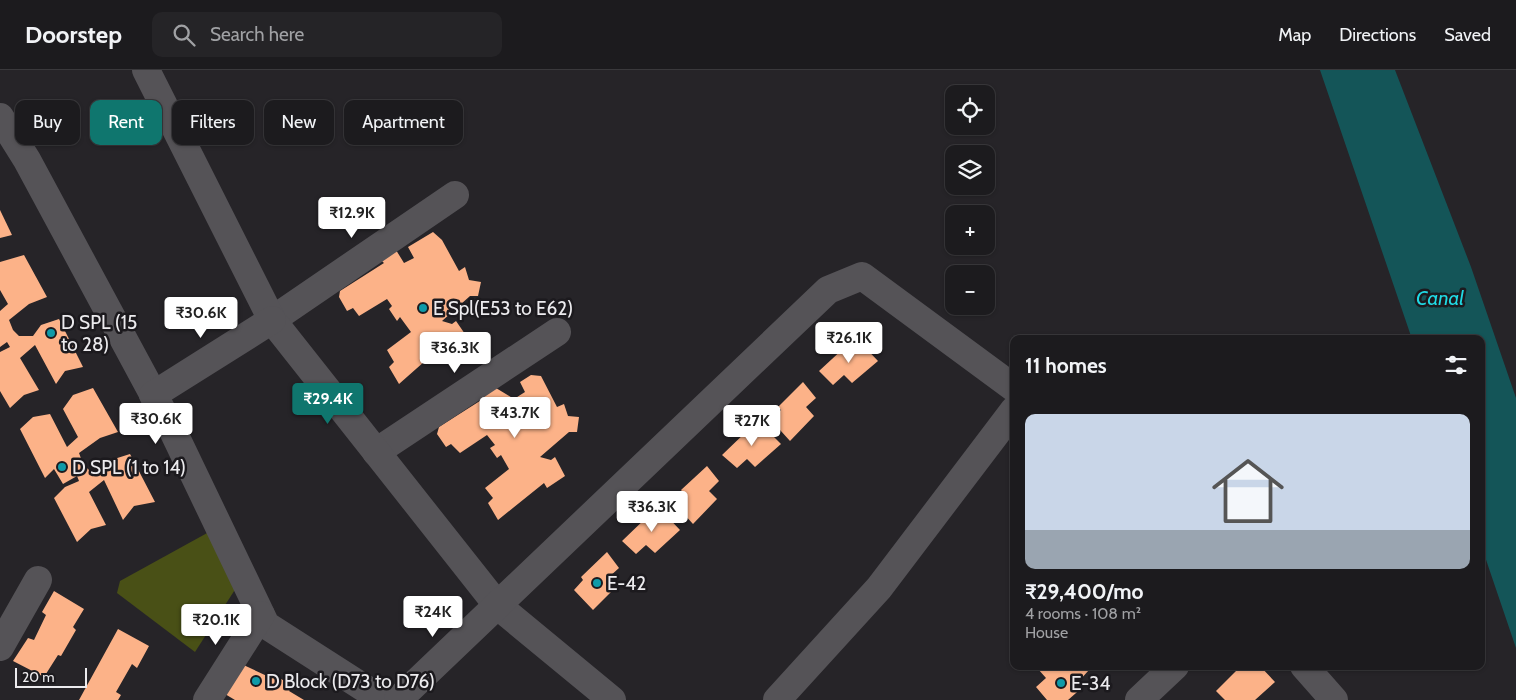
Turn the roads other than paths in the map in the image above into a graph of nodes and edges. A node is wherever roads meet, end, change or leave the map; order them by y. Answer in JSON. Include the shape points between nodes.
{"nodes":[{"id":1,"x":146,"y":70,"type":"edge"},
{"id":2,"x":0,"y":118,"type":"edge"},
{"id":3,"x":455,"y":194,"type":"dead end"},
{"id":4,"x":272,"y":320,"type":"junction"},
{"id":5,"x":557,"y":332,"type":"dead end"},
{"id":6,"x":1010,"y":385,"type":"edge"},
{"id":7,"x":152,"y":394,"type":"junction"},
{"id":8,"x":1010,"y":415,"type":"edge"},
{"id":9,"x":376,"y":452,"type":"junction"},
{"id":10,"x":38,"y":580,"type":"dead end"},
{"id":11,"x":498,"y":606,"type":"junction"},
{"id":12,"x":261,"y":615,"type":"junction"},
{"id":13,"x":0,"y":646,"type":"edge"},
{"id":14,"x":1171,"y":670,"type":"edge"},
{"id":15,"x":1308,"y":670,"type":"edge"},
{"id":16,"x":206,"y":700,"type":"edge"},
{"id":17,"x":383,"y":700,"type":"edge"},
{"id":18,"x":398,"y":700,"type":"edge"},
{"id":19,"x":612,"y":700,"type":"edge"},
{"id":20,"x":777,"y":700,"type":"edge"},
{"id":21,"x":1139,"y":700,"type":"edge"},
{"id":22,"x":1334,"y":700,"type":"edge"}],
"edges":[{"from":1,"to":4,"type":"street"},
{"from":2,"to":7,"type":"street","via":[[27,160]]},
{"from":3,"to":4,"type":"street"},
{"from":4,"to":7,"type":"street"},
{"from":4,"to":9,"type":"street"},
{"from":5,"to":9,"type":"street"},
{"from":6,"to":11,"type":"street","via":[[862,276],[828,290]]},
{"from":7,"to":12,"type":"street"},
{"from":8,"to":20,"type":"street","via":[[879,588]]},
{"from":9,"to":11,"type":"street"},
{"from":10,"to":13,"type":"street"},
{"from":11,"to":18,"type":"street"},
{"from":11,"to":19,"type":"street"},
{"from":12,"to":16,"type":"street"},
{"from":12,"to":17,"type":"street","via":[[266,626]]},
{"from":14,"to":21,"type":"street"},
{"from":15,"to":22,"type":"street"}]}
